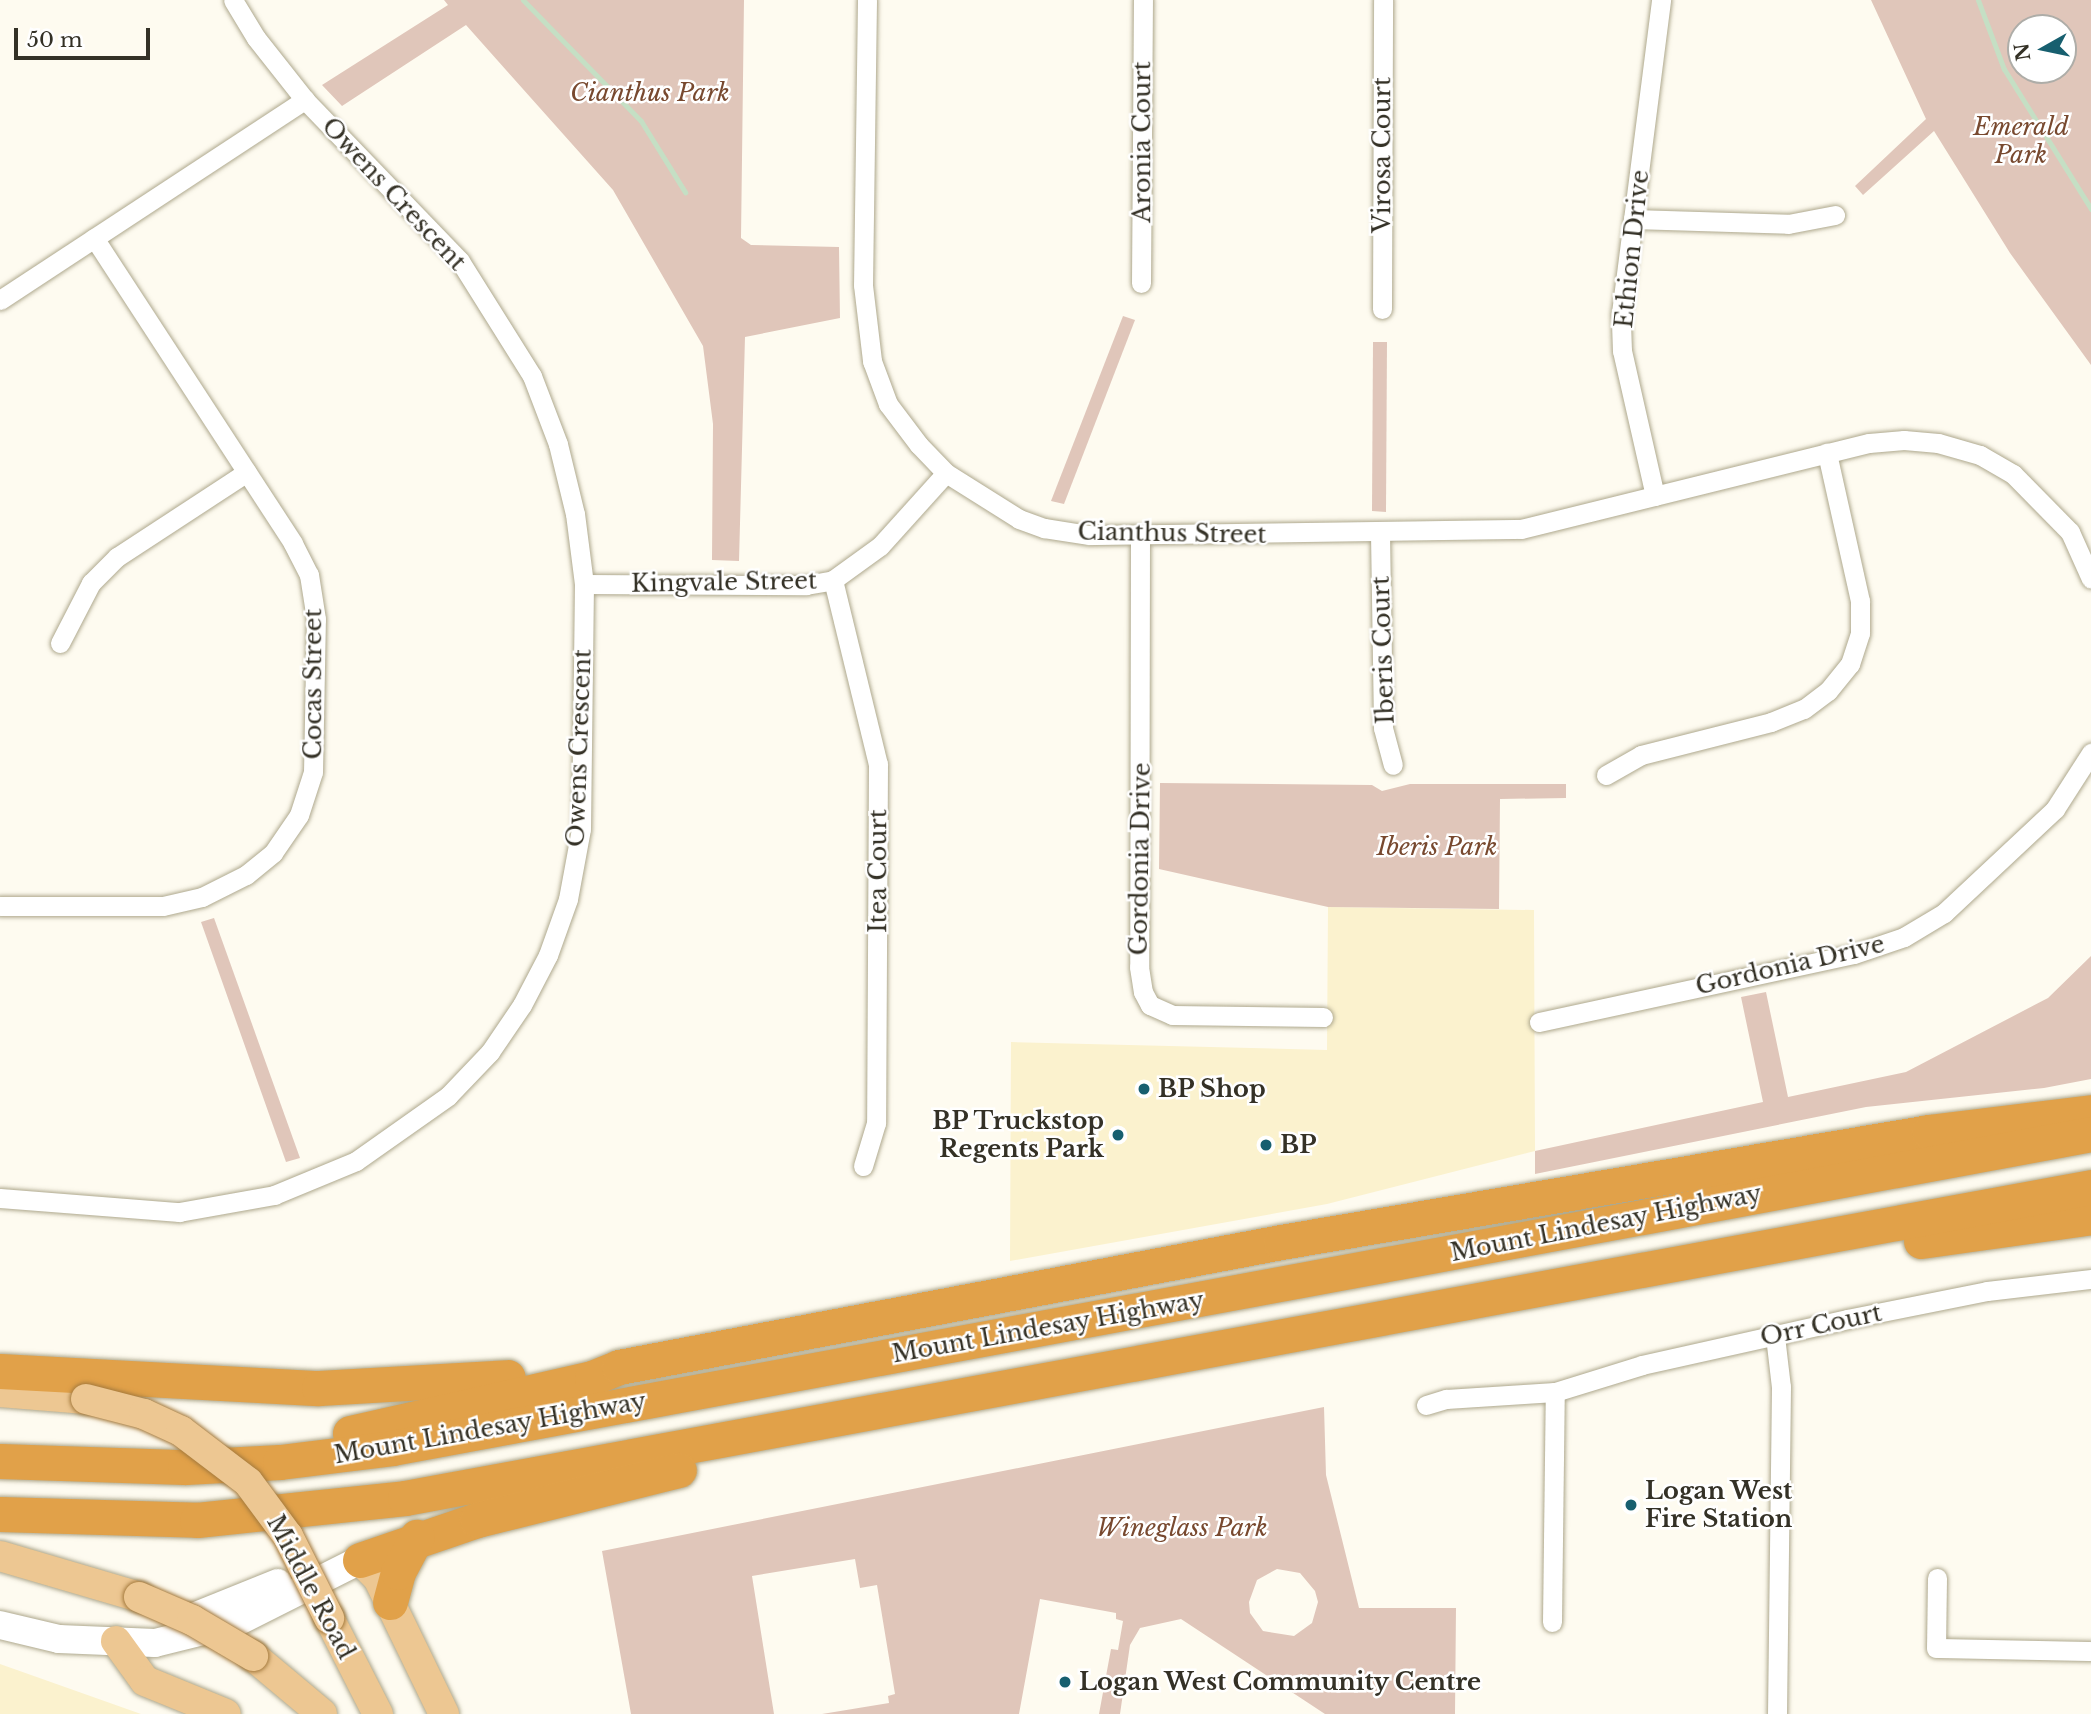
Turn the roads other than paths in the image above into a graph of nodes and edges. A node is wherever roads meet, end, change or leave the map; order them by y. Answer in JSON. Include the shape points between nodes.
{"nodes":[{"id":1,"x":233,"y":0,"type":"edge"},
{"id":2,"x":867,"y":0,"type":"edge"},
{"id":3,"x":1143,"y":0,"type":"edge"},
{"id":4,"x":1383,"y":0,"type":"edge"},
{"id":5,"x":1661,"y":0,"type":"edge"},
{"id":6,"x":305,"y":100,"type":"junction"},
{"id":7,"x":1835,"y":215,"type":"dead end"},
{"id":8,"x":1633,"y":219,"type":"junction"},
{"id":9,"x":94,"y":238,"type":"junction"},
{"id":10,"x":1141,"y":283,"type":"dead end"},
{"id":11,"x":0,"y":300,"type":"edge"},
{"id":12,"x":1382,"y":309,"type":"dead end"},
{"id":13,"x":1827,"y":453,"type":"junction"},
{"id":14,"x":247,"y":472,"type":"junction"},
{"id":15,"x":946,"y":473,"type":"junction"},
{"id":16,"x":1655,"y":496,"type":"junction"},
{"id":17,"x":1380,"y":533,"type":"junction"},
{"id":18,"x":1140,"y":536,"type":"junction"},
{"id":19,"x":2091,"y":579,"type":"edge"},
{"id":20,"x":834,"y":580,"type":"junction"},
{"id":21,"x":584,"y":584,"type":"junction"},
{"id":22,"x":60,"y":643,"type":"dead end"},
{"id":23,"x":2091,"y":753,"type":"edge"},
{"id":24,"x":1393,"y":765,"type":"dead end"},
{"id":25,"x":1606,"y":775,"type":"dead end"},
{"id":26,"x":0,"y":906,"type":"edge"},
{"id":27,"x":1323,"y":1017,"type":"dead end"},
{"id":28,"x":1539,"y":1022,"type":"dead end"},
{"id":29,"x":2091,"y":1112,"type":"edge"},
{"id":30,"x":2091,"y":1134,"type":"edge"},
{"id":31,"x":863,"y":1167,"type":"dead end"},
{"id":32,"x":2091,"y":1187,"type":"edge"},
{"id":33,"x":0,"y":1198,"type":"edge"},
{"id":34,"x":2091,"y":1217,"type":"edge"},
{"id":35,"x":1745,"y":1251,"type":"junction"},
{"id":36,"x":2091,"y":1279,"type":"edge"},
{"id":37,"x":1775,"y":1336,"type":"junction"},
{"id":38,"x":619,"y":1367,"type":"junction"},
{"id":39,"x":0,"y":1371,"type":"edge"},
{"id":40,"x":0,"y":1392,"type":"edge"},
{"id":41,"x":1555,"y":1392,"type":"junction"},
{"id":42,"x":1426,"y":1405,"type":"dead end"},
{"id":43,"x":787,"y":1428,"type":"junction"},
{"id":44,"x":0,"y":1461,"type":"edge"},
{"id":45,"x":280,"y":1462,"type":"junction"},
{"id":46,"x":0,"y":1514,"type":"edge"},
{"id":47,"x":417,"y":1538,"type":"junction"},
{"id":48,"x":0,"y":1556,"type":"edge"},
{"id":49,"x":360,"y":1560,"type":"junction"},
{"id":50,"x":1937,"y":1578,"type":"dead end"},
{"id":51,"x":390,"y":1602,"type":"junction"},
{"id":52,"x":1552,"y":1622,"type":"dead end"},
{"id":53,"x":0,"y":1625,"type":"edge"},
{"id":54,"x":116,"y":1641,"type":"junction"},
{"id":55,"x":2091,"y":1651,"type":"edge"},
{"id":56,"x":226,"y":1714,"type":"edge"},
{"id":57,"x":322,"y":1714,"type":"edge"},
{"id":58,"x":378,"y":1714,"type":"edge"},
{"id":59,"x":443,"y":1714,"type":"edge"},
{"id":60,"x":1777,"y":1714,"type":"edge"}],
"edges":[{"from":1,"to":6,"type":"street","name":"Owens Crescent","via":[[256,38]]},
{"from":2,"to":15,"type":"street","name":"Cianthus Street","via":[[864,319],[872,361],[888,404]]},
{"from":3,"to":10,"type":"street","name":"Aronia Court"},
{"from":4,"to":12,"type":"street","name":"Virosa Court"},
{"from":5,"to":8,"type":"street","name":"Ethion Drive"},
{"from":6,"to":9,"type":"street","name":"Owens Crescent"},
{"from":6,"to":21,"type":"street","name":"Owens Crescent","via":[[460,261],[532,376],[561,456]]},
{"from":7,"to":8,"type":"street","via":[[1788,224]]},
{"from":8,"to":16,"type":"street","name":"Ethion Drive","via":[[1622,351]]},
{"from":9,"to":11,"type":"street","name":"Owens Crescent"},
{"from":9,"to":14,"type":"street","name":"Cocas Street"},
{"from":13,"to":16,"type":"street"},
{"from":13,"to":19,"type":"street","via":[[1904,440],[1938,443],[1980,455],[2013,474],[2042,499],[2070,532]]},
{"from":13,"to":25,"type":"street","via":[[1860,601],[1860,633],[1850,664],[1828,691],[1804,709],[1771,722],[1641,754]]},
{"from":14,"to":22,"type":"street","via":[[117,557],[91,583]]},
{"from":14,"to":26,"type":"street","name":"Cocas Street","via":[[309,575],[316,619],[313,772],[299,815],[273,853],[246,876],[202,897],[163,906]]},
{"from":15,"to":18,"type":"street","name":"Cianthus Street","via":[[991,505],[1044,528]]},
{"from":15,"to":20,"type":"street","name":"Kingvale Street","via":[[880,546]]},
{"from":16,"to":17,"type":"street","name":"Cianthus Street","via":[[1521,529]]},
{"from":17,"to":18,"type":"street","name":"Cianthus Street"},
{"from":17,"to":24,"type":"street","name":"Iberis Court","via":[[1383,728]]},
{"from":18,"to":27,"type":"street","name":"Gordonia Drive","via":[[1139,967],[1143,992],[1150,1005],[1172,1015]]},
{"from":20,"to":21,"type":"street","name":"Kingvale Street","via":[[806,585]]},
{"from":20,"to":31,"type":"street","name":"Itea Court","via":[[878,764],[876,1122]]},
{"from":21,"to":33,"type":"street","name":"Owens Crescent","via":[[581,829],[568,899],[548,955],[490,1052],[401,1133],[356,1161],[274,1195],[218,1208],[156,1213]]},
{"from":23,"to":28,"type":"street","name":"Gordonia Drive","via":[[2055,809],[1944,914],[1904,937],[1854,954]]},
{"from":29,"to":38,"type":"highway","via":[[1929,1132],[1576,1190]]},
{"from":30,"to":45,"type":"highway","name":"Mount Lindesay Highway","via":[[406,1446]]},
{"from":32,"to":35,"type":"highway","name":"Mount Lindesay Highway"},
{"from":34,"to":35,"type":"highway","via":[[1808,1257]]},
{"from":35,"to":43,"type":"highway","name":"Mount Lindesay Highway"},
{"from":36,"to":37,"type":"street","name":"Orr Court","via":[[1987,1291]]},
{"from":37,"to":41,"type":"street","name":"Orr Court","via":[[1642,1365]]},
{"from":37,"to":60,"type":"street","via":[[1781,1387]]},
{"from":38,"to":39,"type":"highway","via":[[465,1382],[319,1388]]},
{"from":38,"to":45,"type":"highway","via":[[592,1378],[314,1441]]},
{"from":40,"to":58,"type":"main road","name":"Middle Road","bridge":true,"via":[[86,1399],[144,1414],[181,1431],[248,1482],[288,1536]]},
{"from":41,"to":42,"type":"street","name":"Orr Court","via":[[1446,1399]]},
{"from":41,"to":52,"type":"street"},
{"from":43,"to":46,"type":"highway","name":"Mount Lindesay Highway","via":[[405,1498],[304,1512],[155,1521]]},
{"from":43,"to":47,"type":"highway","via":[[709,1462]]},
{"from":44,"to":45,"type":"highway","name":"Mount Lindesay Highway","via":[[110,1468]]},
{"from":47,"to":49,"type":"highway"},
{"from":47,"to":51,"type":"highway","via":[[398,1572]]},
{"from":48,"to":57,"type":"main road","bridge":true,"via":[[139,1597],[192,1620],[253,1656]]},
{"from":49,"to":51,"type":"main road"},
{"from":49,"to":54,"type":"main road","via":[[327,1558],[221,1607]]},
{"from":50,"to":55,"type":"street","via":[[1936,1648]]},
{"from":51,"to":59,"type":"main road"},
{"from":53,"to":54,"type":"main road","via":[[60,1639]]},
{"from":54,"to":56,"type":"main road","via":[[136,1671],[155,1687]]}]}
